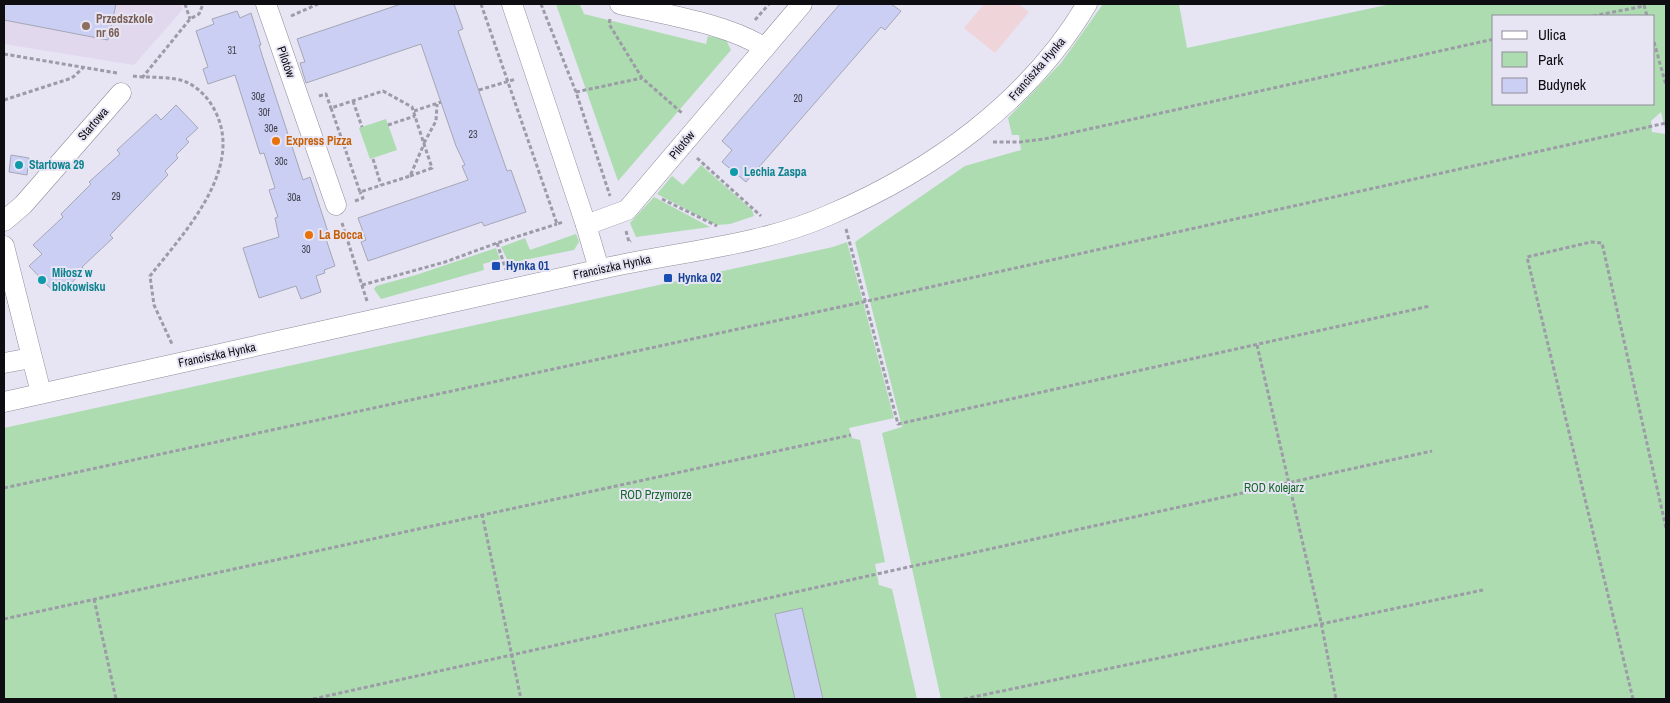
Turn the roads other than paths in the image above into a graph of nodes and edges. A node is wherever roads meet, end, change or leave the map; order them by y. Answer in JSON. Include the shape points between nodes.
{"nodes":[{"id":1,"x":266,"y":4,"type":"edge"},
{"id":2,"x":512,"y":4,"type":"edge"},
{"id":3,"x":802,"y":4,"type":"edge"},
{"id":4,"x":1087,"y":4,"type":"edge"},
{"id":5,"x":615,"y":10,"type":"edge"},
{"id":6,"x":765,"y":48,"type":"junction"},
{"id":7,"x":121,"y":93,"type":"road end"},
{"id":8,"x":336,"y":205,"type":"road end"},
{"id":9,"x":4,"y":221,"type":"edge"},
{"id":10,"x":579,"y":222,"type":"junction"},
{"id":11,"x":4,"y":246,"type":"edge"},
{"id":12,"x":599,"y":270,"type":"junction"},
{"id":13,"x":31,"y":358,"type":"junction"},
{"id":14,"x":4,"y":363,"type":"edge"},
{"id":15,"x":41,"y":393,"type":"junction"},
{"id":16,"x":4,"y":402,"type":"edge"}],
"edges":[{"from":1,"to":8,"type":"street","name":"Pilotów"},
{"from":2,"to":10,"type":"street"},
{"from":3,"to":6,"type":"street","name":"Pilotów"},
{"from":4,"to":12,"type":"street","name":"Franciszka Hynka","via":[[1059,46],[1013,98],[964,138],[917,170],[842,209],[782,231]]},
{"from":5,"to":6,"type":"street","via":[[731,31]]},
{"from":6,"to":10,"type":"street","name":"Pilotów","via":[[627,210]]},
{"from":7,"to":9,"type":"street","name":"Startowa","via":[[23,206]]},
{"from":10,"to":12,"type":"street"},
{"from":11,"to":13,"type":"street"},
{"from":12,"to":15,"type":"street","name":"Franciszka Hynka"},
{"from":13,"to":14,"type":"street"},
{"from":13,"to":15,"type":"street"},
{"from":15,"to":16,"type":"street","name":"Franciszka Hynka"}]}
